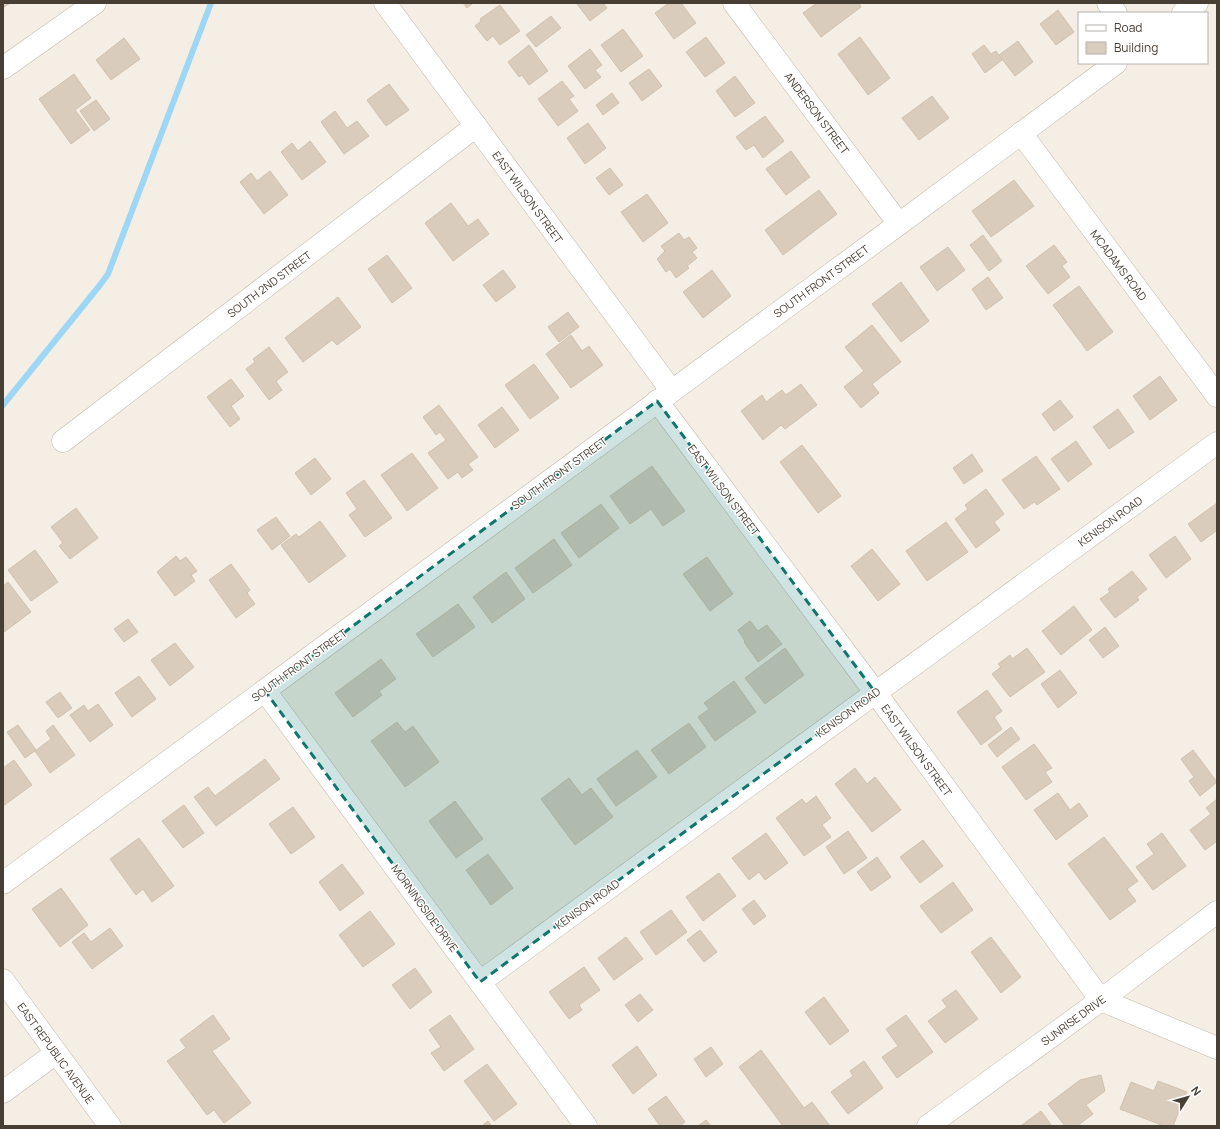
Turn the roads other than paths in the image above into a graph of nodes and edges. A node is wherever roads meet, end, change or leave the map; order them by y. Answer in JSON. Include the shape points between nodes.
{"nodes":[{"id":1,"x":95,"y":3,"type":"edge"},
{"id":2,"x":385,"y":3,"type":"edge"},
{"id":3,"x":734,"y":3,"type":"edge"},
{"id":4,"x":1108,"y":3,"type":"edge"},
{"id":5,"x":1196,"y":3,"type":"edge"},
{"id":6,"x":1115,"y":12,"type":"edge"},
{"id":7,"x":1184,"y":12,"type":"edge"},
{"id":8,"x":1115,"y":64,"type":"edge"},
{"id":9,"x":3,"y":68,"type":"edge"},
{"id":10,"x":476,"y":126,"type":"junction"},
{"id":11,"x":1021,"y":134,"type":"junction"},
{"id":12,"x":900,"y":224,"type":"junction"},
{"id":13,"x":664,"y":396,"type":"junction"},
{"id":14,"x":1217,"y":396,"type":"edge"},
{"id":15,"x":63,"y":441,"type":"dead end"},
{"id":16,"x":1217,"y":443,"type":"edge"},
{"id":17,"x":265,"y":691,"type":"junction"},
{"id":18,"x":875,"y":692,"type":"junction"},
{"id":19,"x":3,"y":883,"type":"edge"},
{"id":20,"x":1217,"y":912,"type":"edge"},
{"id":21,"x":3,"y":980,"type":"edge"},
{"id":22,"x":480,"y":982,"type":"junction"},
{"id":23,"x":1101,"y":1000,"type":"junction"},
{"id":24,"x":1217,"y":1048,"type":"edge"},
{"id":25,"x":56,"y":1053,"type":"junction"},
{"id":26,"x":3,"y":1092,"type":"edge"},
{"id":27,"x":931,"y":1125,"type":"edge"},
{"id":28,"x":110,"y":1126,"type":"edge"},
{"id":29,"x":586,"y":1126,"type":"edge"}],
"edges":[{"from":1,"to":9,"type":"street"},
{"from":2,"to":10,"type":"street","name":"EAST WILSON STREET"},
{"from":3,"to":12,"type":"street","name":"ANDERSON STREET"},
{"from":4,"to":6,"type":"street"},
{"from":5,"to":7,"type":"street"},
{"from":8,"to":11,"type":"street","name":"SOUTH FRONT STREET"},
{"from":10,"to":13,"type":"street","name":"EAST WILSON STREET"},
{"from":10,"to":15,"type":"street","name":"SOUTH 2ND STREET"},
{"from":11,"to":12,"type":"street","name":"SOUTH FRONT STREET"},
{"from":11,"to":14,"type":"street","name":"MCADAMS ROAD"},
{"from":12,"to":13,"type":"street","name":"SOUTH FRONT STREET"},
{"from":13,"to":17,"type":"street","name":"SOUTH FRONT STREET"},
{"from":13,"to":18,"type":"street","name":"EAST WILSON STREET"},
{"from":16,"to":18,"type":"street","name":"KENISON ROAD"},
{"from":17,"to":19,"type":"street","name":"SOUTH FRONT STREET"},
{"from":17,"to":22,"type":"street","name":"MORNINGSIDE DRIVE"},
{"from":18,"to":22,"type":"street","name":"KENISON ROAD"},
{"from":18,"to":23,"type":"street","name":"EAST WILSON STREET"},
{"from":20,"to":23,"type":"street","name":"SUNRISE DRIVE"},
{"from":21,"to":25,"type":"street","name":"EAST REPUBLIC AVENUE"},
{"from":22,"to":29,"type":"street","name":"MORNINGSIDE DRIVE"},
{"from":23,"to":24,"type":"street"},
{"from":23,"to":27,"type":"street","name":"SUNRISE DRIVE"},
{"from":25,"to":26,"type":"street"},
{"from":25,"to":28,"type":"street","name":"EAST REPUBLIC AVENUE"}]}
